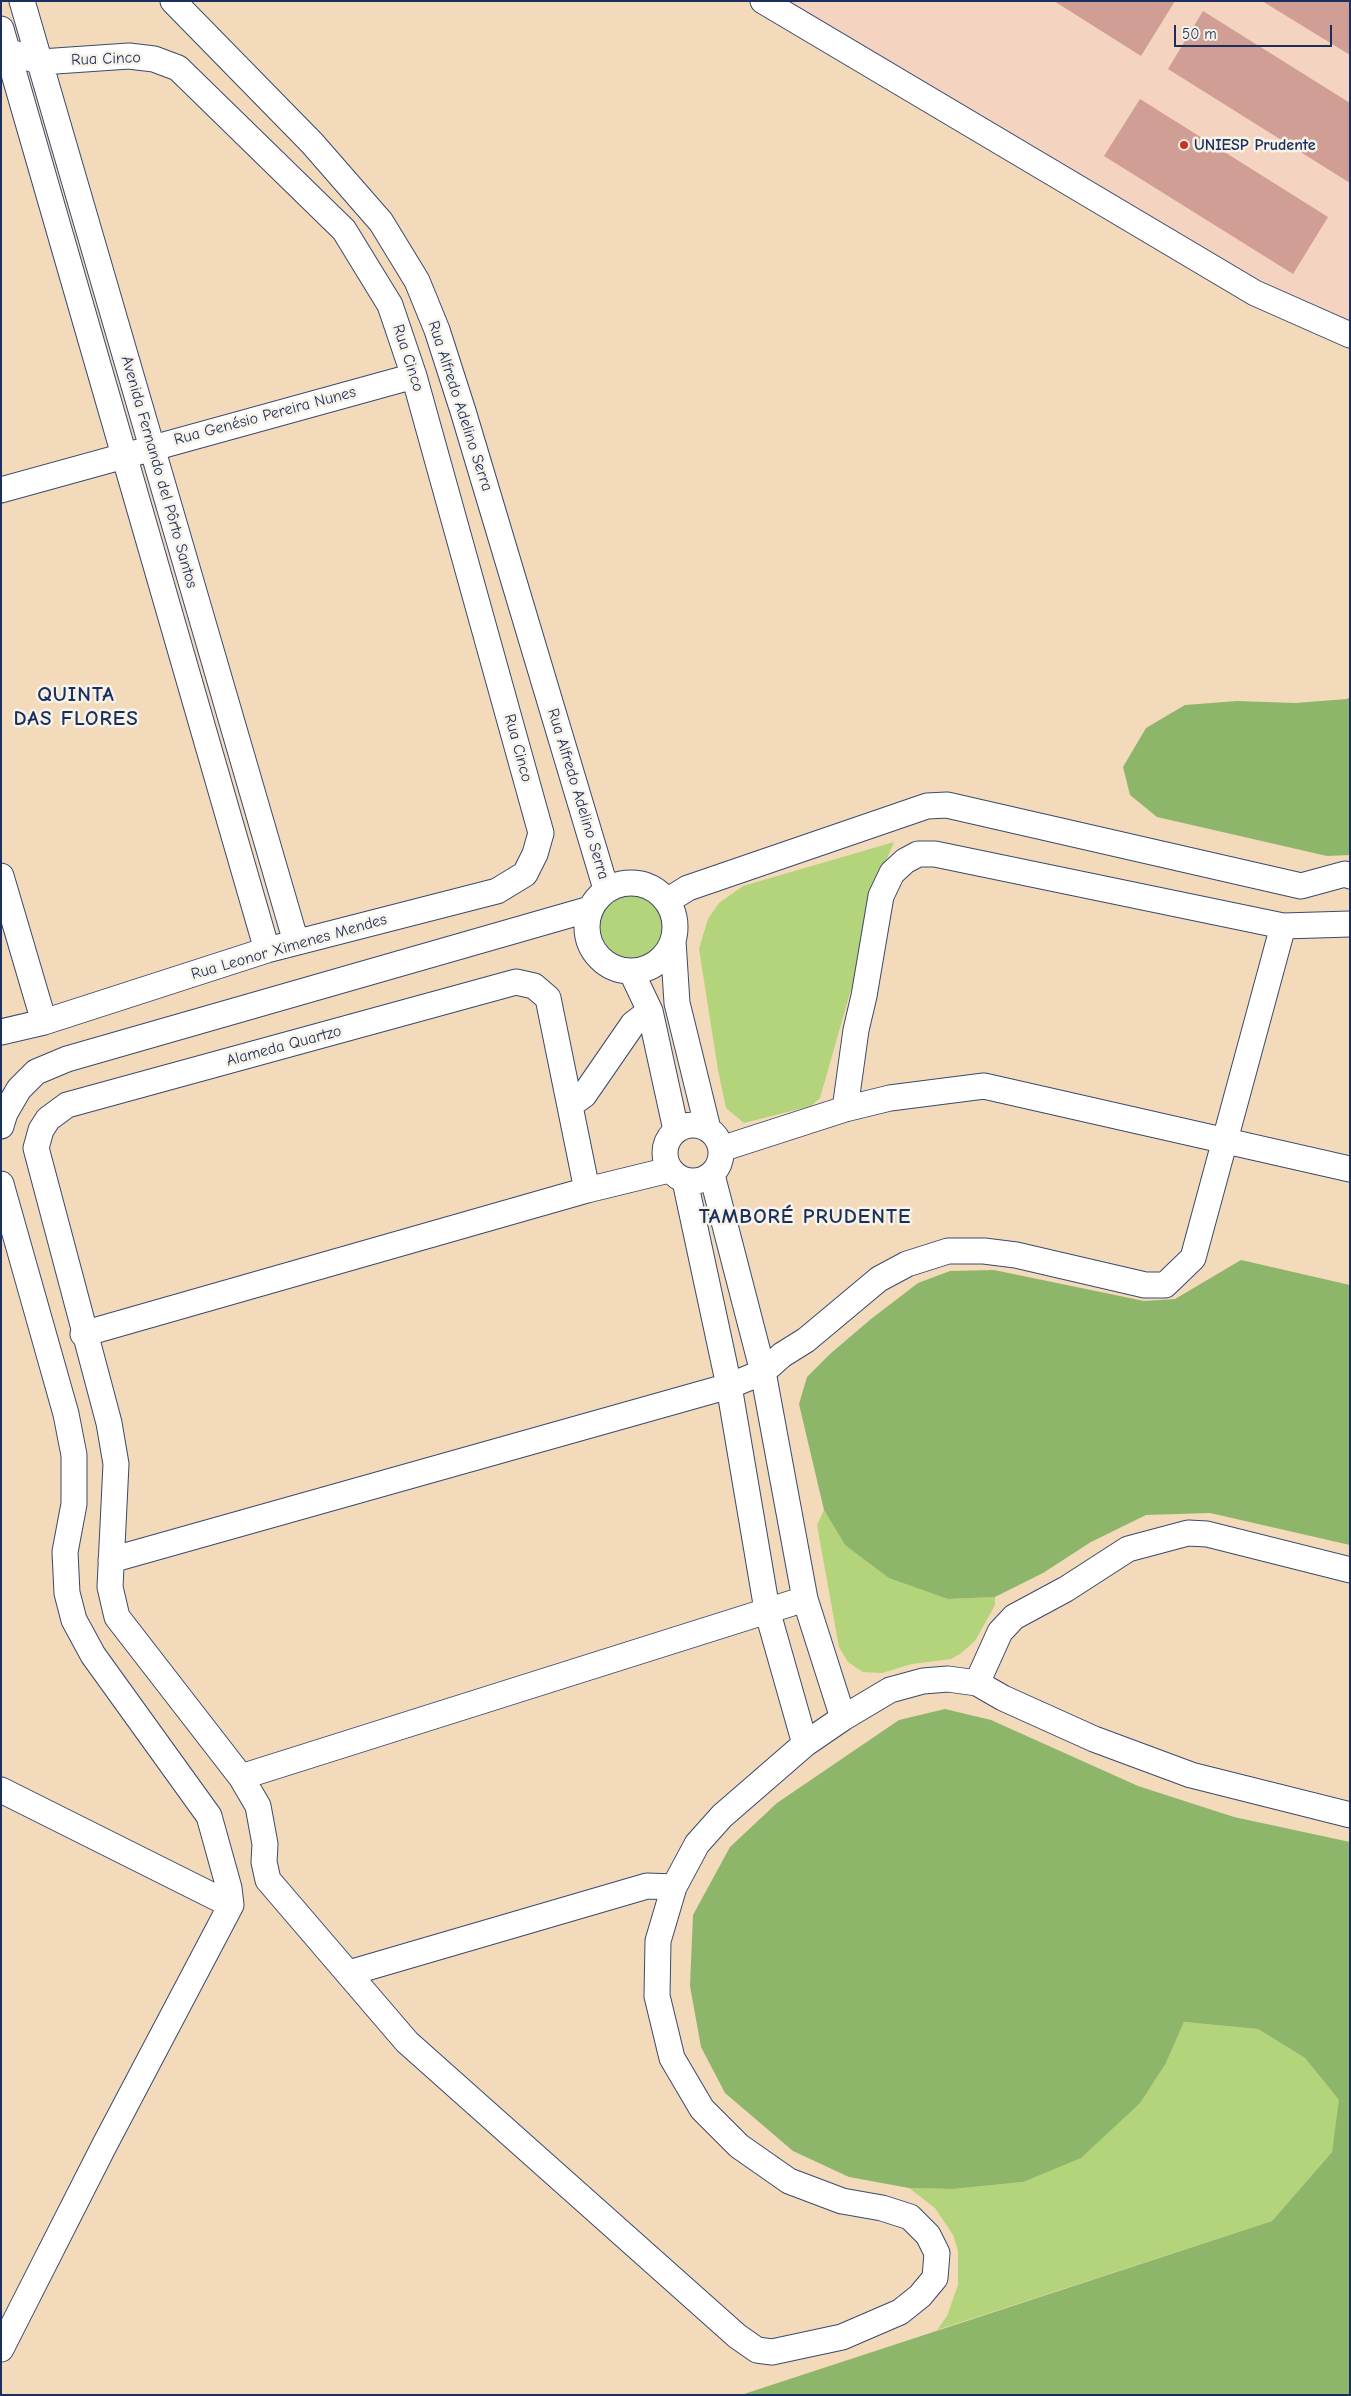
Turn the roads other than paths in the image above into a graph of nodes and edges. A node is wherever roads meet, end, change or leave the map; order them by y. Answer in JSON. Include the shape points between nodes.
{"nodes":[{"id":1,"x":22,"y":1,"type":"edge"},
{"id":2,"x":173,"y":1,"type":"edge"},
{"id":3,"x":763,"y":1,"type":"edge"},
{"id":4,"x":1,"y":29,"type":"edge"},
{"id":5,"x":6,"y":51,"type":"edge"},
{"id":6,"x":41,"y":62,"type":"junction"},
{"id":7,"x":1350,"y":335,"type":"edge"},
{"id":8,"x":414,"y":376,"type":"junction"},
{"id":9,"x":152,"y":447,"type":"junction"},
{"id":10,"x":124,"y":456,"type":"junction"},
{"id":11,"x":1,"y":490,"type":"edge"},
{"id":12,"x":535,"y":854,"type":"joint"},
{"id":13,"x":1,"y":876,"type":"edge"},
{"id":14,"x":1350,"y":876,"type":"edge"},
{"id":15,"x":606,"y":889,"type":"junction"},
{"id":16,"x":667,"y":901,"type":"junction"},
{"id":17,"x":590,"y":909,"type":"junction"},
{"id":18,"x":1350,"y":924,"type":"edge"},
{"id":19,"x":1283,"y":926,"type":"junction"},
{"id":20,"x":673,"y":941,"type":"junction"},
{"id":21,"x":296,"y":942,"type":"junction"},
{"id":22,"x":267,"y":950,"type":"junction"},
{"id":23,"x":632,"y":971,"type":"junction"},
{"id":24,"x":650,"y":1011,"type":"junction"},
{"id":25,"x":44,"y":1022,"type":"junction"},
{"id":26,"x":1,"y":1032,"type":"edge"},
{"id":27,"x":570,"y":1105,"type":"junction"},
{"id":28,"x":845,"y":1109,"type":"junction"},
{"id":29,"x":1,"y":1126,"type":"edge"},
{"id":30,"x":676,"y":1130,"type":"junction"},
{"id":31,"x":714,"y":1139,"type":"junction"},
{"id":32,"x":1224,"y":1142,"type":"junction"},
{"id":33,"x":1350,"y":1169,"type":"edge"},
{"id":34,"x":677,"y":1175,"type":"junction"},
{"id":35,"x":712,"y":1175,"type":"junction"},
{"id":36,"x":1,"y":1184,"type":"edge"},
{"id":37,"x":587,"y":1190,"type":"junction"},
{"id":38,"x":83,"y":1334,"type":"junction"},
{"id":39,"x":763,"y":1372,"type":"junction"},
{"id":40,"x":729,"y":1386,"type":"junction"},
{"id":41,"x":111,"y":1560,"type":"junction"},
{"id":42,"x":1350,"y":1570,"type":"edge"},
{"id":43,"x":805,"y":1599,"type":"junction"},
{"id":44,"x":767,"y":1610,"type":"junction"},
{"id":45,"x":977,"y":1684,"type":"junction"},
{"id":46,"x":842,"y":1718,"type":"junction"},
{"id":47,"x":805,"y":1744,"type":"junction"},
{"id":48,"x":241,"y":1777,"type":"junction"},
{"id":49,"x":1,"y":1790,"type":"edge"},
{"id":50,"x":1350,"y":1815,"type":"edge"},
{"id":51,"x":674,"y":1887,"type":"junction"},
{"id":52,"x":231,"y":1905,"type":"junction"},
{"id":53,"x":349,"y":1973,"type":"junction"},
{"id":54,"x":1,"y":2349,"type":"edge"}],
"edges":[{"from":1,"to":6,"type":"street","name":"Avenida Fernando del Pôrto Santos"},
{"from":2,"to":15,"type":"street","name":"Rua Alfredo Adelino Serra","via":[[312,143],[382,222],[417,281],[437,330],[463,411]]},
{"from":3,"to":7,"type":"street","via":[[1254,293]]},
{"from":4,"to":5,"type":"street","name":"Avenida Fernando del Pôrto Santos"},
{"from":5,"to":6,"type":"street"},
{"from":5,"to":10,"type":"street","name":"Avenida Fernando del Pôrto Santos"},
{"from":6,"to":8,"type":"street","name":"Rua Cinco","via":[[130,56],[154,58],[178,68],[344,230],[390,305]]},
{"from":6,"to":9,"type":"street","name":"Avenida Fernando del Pôrto Santos"},
{"from":8,"to":9,"type":"street","name":"Rua Genésio Pereira Nunes"},
{"from":8,"to":12,"type":"street","name":"Rua Cinco","via":[[541,833]]},
{"from":9,"to":10,"type":"street","name":"Rua Genésio Pereira Nunes"},
{"from":9,"to":21,"type":"street","name":"Avenida Fernando del Pôrto Santos"},
{"from":10,"to":11,"type":"street","name":"Rua Genésio Pereira Nunes"},
{"from":10,"to":22,"type":"street","name":"Avenida Fernando del Pôrto Santos"},
{"from":12,"to":21,"type":"street","name":"Rua Leonor Ximenes Mendes","via":[[525,874],[498,892]]},
{"from":13,"to":25,"type":"street"},
{"from":14,"to":16,"type":"street","via":[[1345,874],[1301,886],[947,805],[927,806],[688,888]]},
{"from":15,"to":16,"type":"street","via":[[618,883],[632,882],[646,885]]},
{"from":15,"to":17,"type":"street"},
{"from":16,"to":20,"type":"street","via":[[675,927]]},
{"from":17,"to":23,"type":"street","via":[[586,923],[587,938],[594,951],[610,966]]},
{"from":17,"to":29,"type":"street","via":[[67,1059],[36,1072],[19,1089]]},
{"from":18,"to":19,"type":"street"},
{"from":19,"to":28,"type":"street","via":[[935,854],[918,854],[904,861],[892,873],[881,896]]},
{"from":19,"to":32,"type":"street"},
{"from":20,"to":23,"type":"street","via":[[657,962],[645,969]]},
{"from":20,"to":31,"type":"street","via":[[677,1003]]},
{"from":21,"to":22,"type":"street","name":"Rua Leonor Ximenes Mendes"},
{"from":22,"to":25,"type":"street","name":"Rua Leonor Ximenes Mendes"},
{"from":23,"to":24,"type":"street"},
{"from":24,"to":27,"type":"street","via":[[633,1024],[584,1095]]},
{"from":24,"to":30,"type":"street"},
{"from":25,"to":26,"type":"street","name":"Rua Leonor Ximenes Mendes"},
{"from":27,"to":37,"type":"street","name":"Alameda Quartzo"},
{"from":27,"to":38,"type":"street","name":"Alameda Quartzo","via":[[548,998],[534,986],[516,982],[67,1105],[48,1119],[40,1130],[36,1148]]},
{"from":28,"to":31,"type":"street"},
{"from":28,"to":32,"type":"street","via":[[890,1098],[984,1086]]},
{"from":30,"to":31,"type":"street","via":[[692,1125]]},
{"from":30,"to":34,"type":"street","via":[[668,1138],[665,1160]]},
{"from":31,"to":35,"type":"street","via":[[721,1158]]},
{"from":32,"to":33,"type":"street"},
{"from":32,"to":39,"type":"street","via":[[1193,1258],[1165,1284],[1145,1285],[1016,1255],[948,1251],[908,1264],[879,1279]]},
{"from":34,"to":35,"type":"street","via":[[704,1180]]},
{"from":34,"to":37,"type":"street"},
{"from":34,"to":40,"type":"street"},
{"from":35,"to":39,"type":"street"},
{"from":36,"to":52,"type":"street","via":[[66,1414],[74,1455],[74,1504],[66,1552],[67,1593],[74,1620],[93,1655],[209,1816]]},
{"from":37,"to":38,"type":"street"},
{"from":38,"to":41,"type":"street","name":"Alameda Quartzo","via":[[109,1423],[116,1464]]},
{"from":39,"to":40,"type":"street"},
{"from":39,"to":43,"type":"street"},
{"from":40,"to":41,"type":"street"},
{"from":40,"to":44,"type":"street"},
{"from":41,"to":48,"type":"street","name":"Alameda Quartzo","via":[[110,1587],[117,1617]]},
{"from":42,"to":45,"type":"street","via":[[1208,1534],[1188,1533],[1128,1549],[1066,1589],[1014,1617],[1000,1632]]},
{"from":43,"to":44,"type":"street"},
{"from":43,"to":46,"type":"street"},
{"from":44,"to":47,"type":"street"},
{"from":44,"to":48,"type":"street"},
{"from":45,"to":46,"type":"street","name":"Alameda Quartzo","via":[[948,1679],[923,1681],[890,1690]]},
{"from":45,"to":50,"type":"street","name":"Alameda Quartzo","via":[[1094,1739],[1190,1775]]},
{"from":46,"to":47,"type":"street","name":"Alameda Quartzo"},
{"from":47,"to":51,"type":"street","name":"Alameda Quartzo","via":[[722,1816],[697,1844]]},
{"from":48,"to":53,"type":"street","name":"Alameda Quartzo","via":[[262,1819],[268,1880]]},
{"from":49,"to":52,"type":"street"},
{"from":51,"to":53,"type":"street","via":[[647,1886]]},
{"from":51,"to":53,"type":"street","name":"Alameda Quartzo","via":[[658,1941],[657,1996],[672,2058],[702,2109],[739,2146],[788,2181],[842,2201],[910,2217],[928,2235],[937,2254],[935,2278],[900,2312],[842,2336],[772,2352],[758,2350],[737,2336],[407,2042]]},
{"from":52,"to":54,"type":"street"}]}
